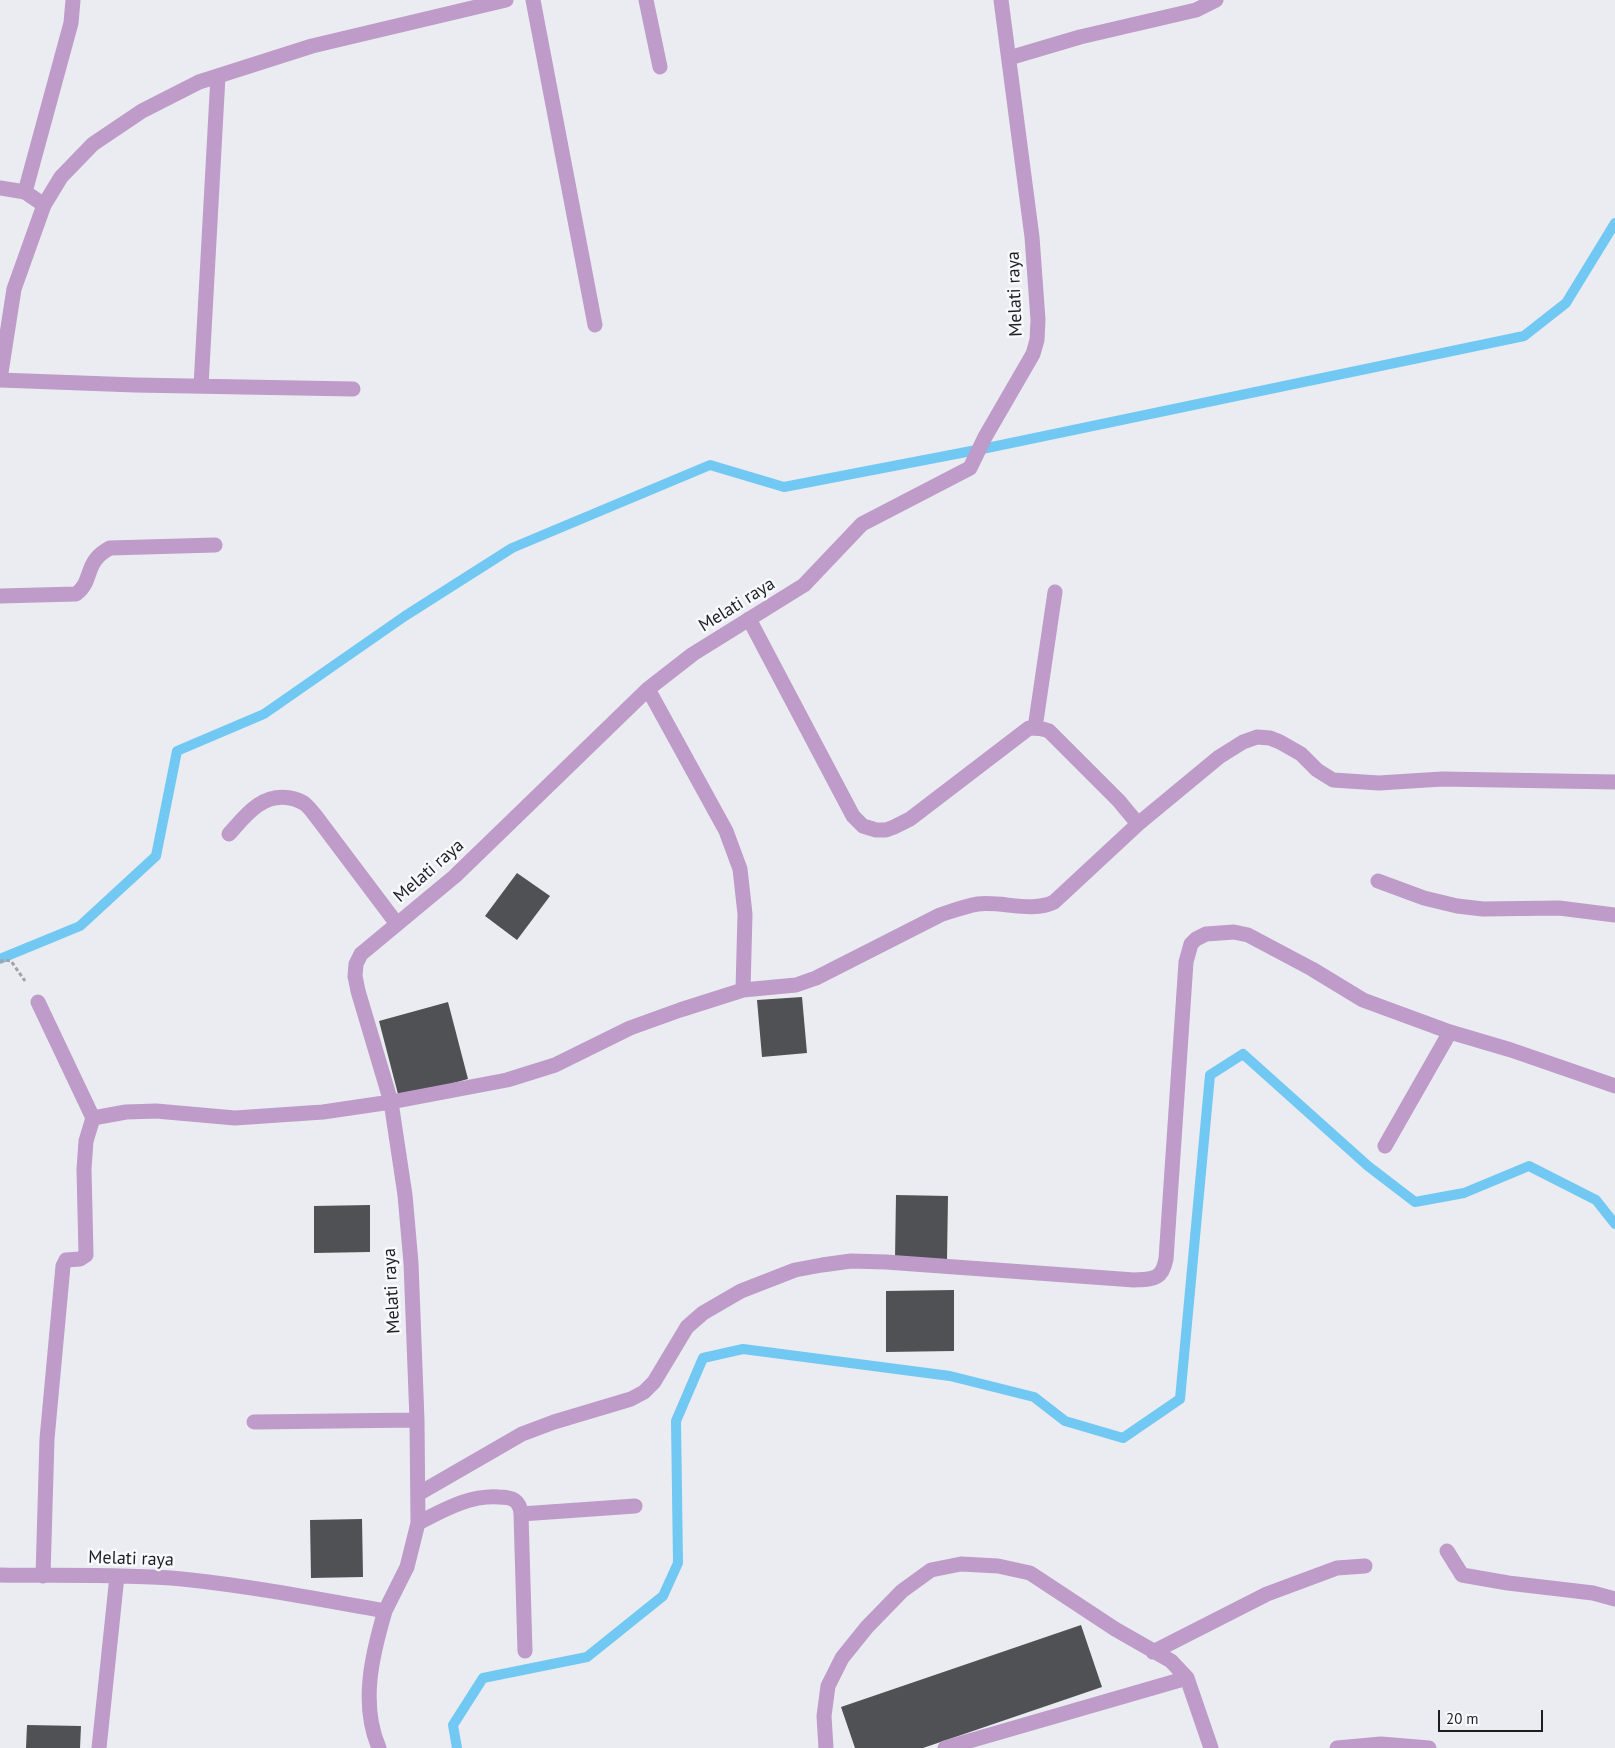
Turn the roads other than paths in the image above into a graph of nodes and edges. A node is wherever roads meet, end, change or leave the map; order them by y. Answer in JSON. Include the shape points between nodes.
{"nodes":[{"id":1,"x":73,"y":0,"type":"edge"},
{"id":2,"x":506,"y":0,"type":"edge"},
{"id":3,"x":532,"y":0,"type":"edge"},
{"id":4,"x":646,"y":0,"type":"edge"},
{"id":5,"x":1001,"y":0,"type":"edge"},
{"id":6,"x":1216,"y":0,"type":"edge"},
{"id":7,"x":1009,"y":58,"type":"junction"},
{"id":8,"x":660,"y":67,"type":"dead end"},
{"id":9,"x":218,"y":76,"type":"junction"},
{"id":10,"x":0,"y":188,"type":"edge"},
{"id":11,"x":25,"y":192,"type":"junction"},
{"id":12,"x":44,"y":205,"type":"junction"},
{"id":13,"x":595,"y":325,"type":"dead end"},
{"id":14,"x":0,"y":380,"type":"edge"},
{"id":15,"x":201,"y":386,"type":"junction"},
{"id":16,"x":353,"y":389,"type":"dead end"},
{"id":17,"x":215,"y":545,"type":"dead end"},
{"id":18,"x":1055,"y":592,"type":"dead end"},
{"id":19,"x":0,"y":596,"type":"edge"},
{"id":20,"x":749,"y":619,"type":"junction"},
{"id":21,"x":648,"y":689,"type":"junction"},
{"id":22,"x":1035,"y":728,"type":"junction"},
{"id":23,"x":1615,"y":782,"type":"edge"},
{"id":24,"x":1138,"y":824,"type":"junction"},
{"id":25,"x":229,"y":834,"type":"dead end"},
{"id":26,"x":1378,"y":881,"type":"dead end"},
{"id":27,"x":1615,"y":915,"type":"edge"},
{"id":28,"x":397,"y":924,"type":"junction"},
{"id":29,"x":744,"y":981,"type":"junction"},
{"id":30,"x":38,"y":1002,"type":"road end"},
{"id":31,"x":1450,"y":1032,"type":"junction"},
{"id":32,"x":1615,"y":1086,"type":"edge"},
{"id":33,"x":391,"y":1102,"type":"junction"},
{"id":34,"x":93,"y":1118,"type":"junction"},
{"id":35,"x":1385,"y":1146,"type":"dead end"},
{"id":36,"x":417,"y":1420,"type":"junction"},
{"id":37,"x":254,"y":1422,"type":"dead end"},
{"id":38,"x":418,"y":1494,"type":"junction"},
{"id":39,"x":635,"y":1506,"type":"dead end"},
{"id":40,"x":521,"y":1514,"type":"junction"},
{"id":41,"x":418,"y":1523,"type":"junction"},
{"id":42,"x":1447,"y":1551,"type":"dead end"},
{"id":43,"x":1364,"y":1566,"type":"dead end"},
{"id":44,"x":0,"y":1575,"type":"edge"},
{"id":45,"x":43,"y":1576,"type":"junction"},
{"id":46,"x":117,"y":1576,"type":"junction"},
{"id":47,"x":1615,"y":1599,"type":"edge"},
{"id":48,"x":385,"y":1612,"type":"junction"},
{"id":49,"x":525,"y":1651,"type":"dead end"},
{"id":50,"x":1153,"y":1652,"type":"junction"},
{"id":51,"x":1187,"y":1678,"type":"junction"},
{"id":52,"x":100,"y":1748,"type":"edge"},
{"id":53,"x":379,"y":1748,"type":"edge"},
{"id":54,"x":826,"y":1748,"type":"edge"},
{"id":55,"x":945,"y":1748,"type":"edge"},
{"id":56,"x":1211,"y":1748,"type":"edge"},
{"id":57,"x":1337,"y":1748,"type":"edge"},
{"id":58,"x":1429,"y":1748,"type":"edge"}],
"edges":[{"from":1,"to":11,"type":"street","via":[[71,23]]},
{"from":2,"to":9,"type":"street","via":[[312,46]]},
{"from":3,"to":13,"type":"street"},
{"from":4,"to":8,"type":"street"},
{"from":5,"to":7,"type":"street","name":"Melati raya"},
{"from":6,"to":7,"type":"street","via":[[1196,10],[1080,37]]},
{"from":7,"to":20,"type":"street","name":"Melati raya","via":[[1032,237],[1038,320],[1033,354],[970,468],[862,524],[804,585]]},
{"from":9,"to":12,"type":"street","via":[[142,111],[93,144],[61,176]]},
{"from":9,"to":15,"type":"street"},
{"from":10,"to":11,"type":"street"},
{"from":11,"to":12,"type":"street"},
{"from":12,"to":14,"type":"street","via":[[14,289]]},
{"from":14,"to":15,"type":"street"},
{"from":15,"to":16,"type":"street"},
{"from":17,"to":19,"type":"street","via":[[110,548],[95,558],[84,587],[76,594]]},
{"from":18,"to":22,"type":"street"},
{"from":20,"to":21,"type":"street","name":"Melati raya","via":[[693,654]]},
{"from":20,"to":22,"type":"street","via":[[853,816],[863,826],[886,830],[910,819],[1029,728]]},
{"from":21,"to":28,"type":"street","name":"Melati raya","via":[[455,876]]},
{"from":21,"to":29,"type":"street","via":[[726,831],[740,869],[745,914]]},
{"from":22,"to":24,"type":"street","via":[[1049,731]]},
{"from":23,"to":24,"type":"street","via":[[1442,779],[1379,783],[1333,780],[1280,742],[1257,737],[1219,756]]},
{"from":24,"to":29,"type":"street","via":[[1054,902],[1045,906],[1003,903],[959,908],[796,985]]},
{"from":25,"to":28,"type":"street","via":[[258,804],[282,797],[296,799],[318,819]]},
{"from":26,"to":27,"type":"street","via":[[1457,906],[1559,908]]},
{"from":28,"to":33,"type":"street","name":"Melati raya","via":[[361,954],[356,964],[360,1003]]},
{"from":29,"to":33,"type":"street","via":[[630,1028],[555,1065],[507,1080]]},
{"from":30,"to":34,"type":"street"},
{"from":31,"to":32,"type":"street"},
{"from":31,"to":35,"type":"street"},
{"from":31,"to":38,"type":"street","via":[[1363,1000],[1248,935],[1234,932],[1206,934],[1192,944],[1186,962],[1166,1260],[1158,1276],[1150,1280],[1134,1280],[851,1261],[795,1270],[740,1290],[703,1313],[687,1327],[654,1382],[644,1392],[522,1434]]},
{"from":33,"to":34,"type":"street","via":[[323,1112],[235,1118],[156,1111]]},
{"from":33,"to":36,"type":"street","name":"Melati raya","via":[[411,1263]]},
{"from":34,"to":45,"type":"street","via":[[86,1142],[84,1169],[86,1255],[66,1260],[63,1266],[47,1439]]},
{"from":36,"to":37,"type":"street"},
{"from":36,"to":38,"type":"street","name":"Melati raya"},
{"from":38,"to":41,"type":"street","name":"Melati raya"},
{"from":39,"to":40,"type":"street"},
{"from":40,"to":41,"type":"street","via":[[520,1506],[513,1498],[479,1497],[451,1506]]},
{"from":40,"to":49,"type":"street"},
{"from":41,"to":48,"type":"street","name":"Melati raya","via":[[407,1567]]},
{"from":42,"to":47,"type":"street","via":[[1462,1575],[1593,1593]]},
{"from":43,"to":50,"type":"street","via":[[1337,1568],[1266,1594]]},
{"from":44,"to":45,"type":"street","name":"Melati raya"},
{"from":45,"to":46,"type":"street","name":"Melati raya"},
{"from":46,"to":48,"type":"street","name":"Melati raya","via":[[182,1579],[244,1587]]},
{"from":46,"to":52,"type":"street"},
{"from":48,"to":53,"type":"street","via":[[375,1644],[369,1691],[370,1714]]},
{"from":50,"to":51,"type":"street","via":[[1171,1661]]},
{"from":50,"to":54,"type":"street","via":[[1030,1573],[998,1566],[961,1564],[931,1570],[902,1591],[842,1658],[828,1686],[824,1716]]},
{"from":51,"to":55,"type":"street"},
{"from":51,"to":56,"type":"street"},
{"from":57,"to":58,"type":"street","via":[[1381,1744]]}]}
